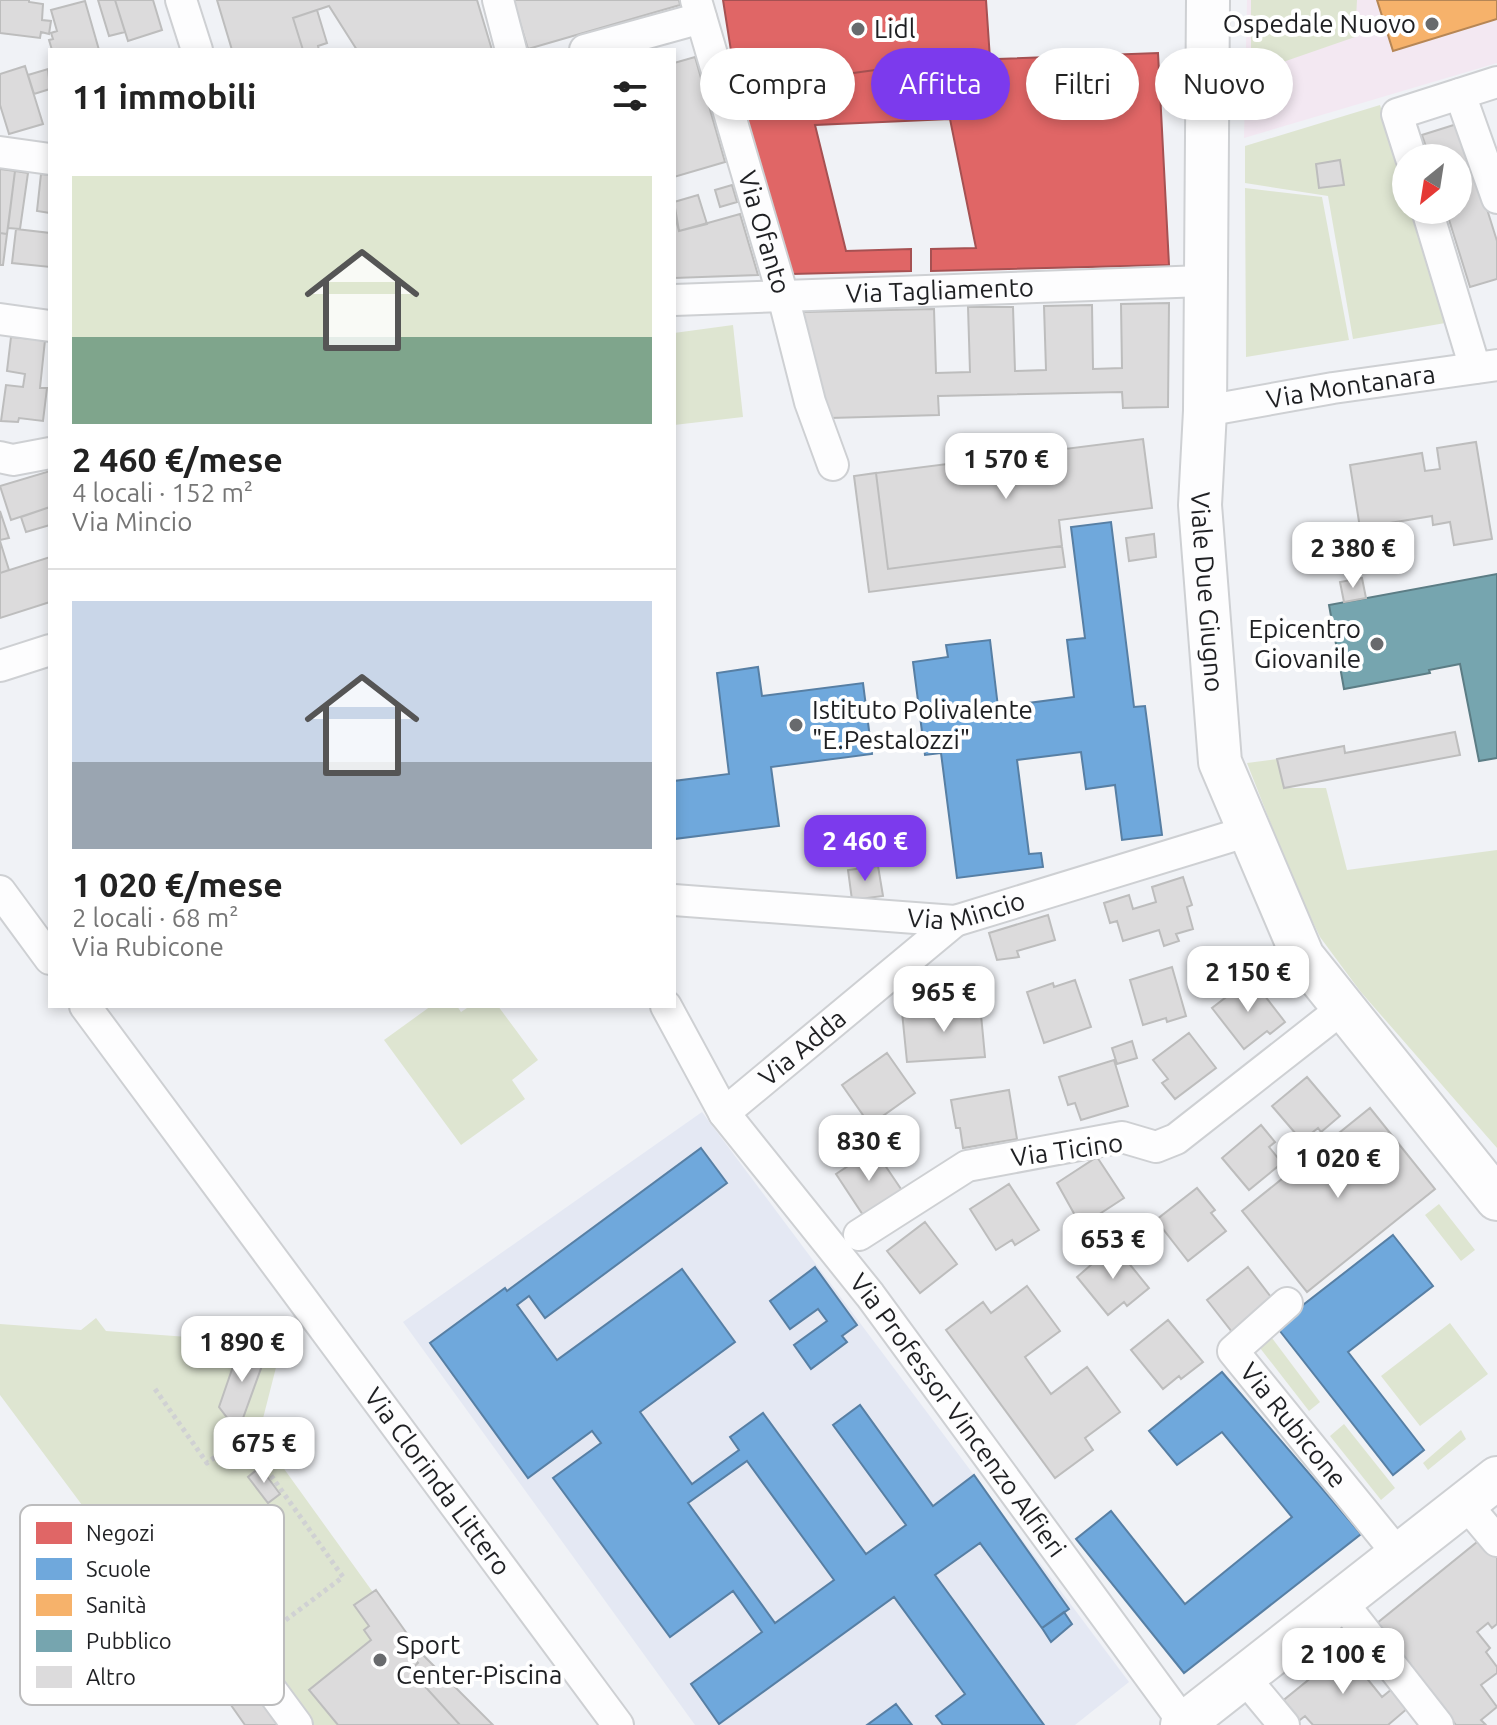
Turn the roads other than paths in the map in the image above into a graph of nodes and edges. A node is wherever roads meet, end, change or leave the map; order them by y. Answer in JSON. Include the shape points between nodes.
{"nodes":[{"id":1,"x":181,"y":0,"type":"edge"},
{"id":2,"x":498,"y":0,"type":"edge"},
{"id":3,"x":1208,"y":0,"type":"edge"},
{"id":4,"x":699,"y":9,"type":"edge"},
{"id":5,"x":196,"y":48,"type":"edge"},
{"id":6,"x":510,"y":48,"type":"edge"},
{"id":7,"x":591,"y":48,"type":"edge"},
{"id":8,"x":1497,"y":82,"type":"edge"},
{"id":9,"x":1460,"y":94,"type":"junction"},
{"id":10,"x":1407,"y":144,"type":"edge"},
{"id":11,"x":0,"y":152,"type":"edge"},
{"id":12,"x":48,"y":159,"type":"edge"},
{"id":13,"x":1497,"y":198,"type":"edge"},
{"id":14,"x":1432,"y":224,"type":"edge"},
{"id":15,"x":1204,"y":281,"type":"junction"},
{"id":16,"x":783,"y":296,"type":"junction"},
{"id":17,"x":676,"y":300,"type":"edge"},
{"id":18,"x":0,"y":319,"type":"edge"},
{"id":19,"x":48,"y":326,"type":"edge"},
{"id":20,"x":1486,"y":366,"type":"edge"},
{"id":21,"x":1205,"y":411,"type":"junction"},
{"id":22,"x":48,"y":453,"type":"edge"},
{"id":23,"x":0,"y":457,"type":"edge"},
{"id":24,"x":833,"y":465,"type":"dead end"},
{"id":25,"x":48,"y":651,"type":"edge"},
{"id":26,"x":0,"y":666,"type":"edge"},
{"id":27,"x":1249,"y":831,"type":"junction"},
{"id":28,"x":0,"y":891,"type":"edge"},
{"id":29,"x":676,"y":900,"type":"edge"},
{"id":30,"x":955,"y":921,"type":"junction"},
{"id":31,"x":48,"y":956,"type":"edge"},
{"id":32,"x":86,"y":1008,"type":"edge"},
{"id":33,"x":667,"y":1008,"type":"edge"},
{"id":34,"x":1343,"y":1008,"type":"junction"},
{"id":35,"x":724,"y":1113,"type":"junction"},
{"id":36,"x":1433,"y":1122,"type":"junction"},
{"id":37,"x":1497,"y":1177,"type":"edge"},
{"id":38,"x":1497,"y":1199,"type":"edge"},
{"id":39,"x":859,"y":1235,"type":"dead end"},
{"id":40,"x":1287,"y":1303,"type":"dead end"},
{"id":41,"x":1481,"y":1490,"type":"edge"},
{"id":42,"x":1497,"y":1541,"type":"edge"},
{"id":43,"x":1398,"y":1554,"type":"junction"},
{"id":44,"x":1341,"y":1601,"type":"junction"},
{"id":45,"x":1244,"y":1677,"type":"junction"},
{"id":46,"x":282,"y":1705,"type":"edge"},
{"id":47,"x":1431,"y":1723,"type":"edge"},
{"id":48,"x":1183,"y":1724,"type":"edge"},
{"id":49,"x":297,"y":1725,"type":"edge"},
{"id":50,"x":618,"y":1725,"type":"edge"},
{"id":51,"x":1284,"y":1725,"type":"edge"}],
"edges":[{"from":1,"to":5,"type":"street"},
{"from":2,"to":6,"type":"street"},
{"from":3,"to":15,"type":"main road","name":"Viale Due Giugno"},
{"from":4,"to":7,"type":"street"},
{"from":4,"to":16,"type":"street","name":"Via Ofanto"},
{"from":8,"to":9,"type":"street"},
{"from":9,"to":10,"type":"street","via":[[1397,114]]},
{"from":9,"to":13,"type":"street"},
{"from":11,"to":12,"type":"street"},
{"from":14,"to":20,"type":"street"},
{"from":15,"to":16,"type":"street","name":"Via Tagliamento"},
{"from":15,"to":21,"type":"main road","name":"Viale Due Giugno"},
{"from":16,"to":17,"type":"street","name":"Via Tagliamento"},
{"from":16,"to":24,"type":"street","name":"Via Ofanto","via":[[810,402]]},
{"from":18,"to":19,"type":"street"},
{"from":20,"to":21,"type":"street","name":"Via Montanara"},
{"from":21,"to":27,"type":"main road","name":"Viale Due Giugno","via":[[1200,505],[1220,762]]},
{"from":22,"to":23,"type":"street"},
{"from":25,"to":26,"type":"street"},
{"from":27,"to":30,"type":"street","name":"Via Mincio"},
{"from":27,"to":34,"type":"main road","name":"Viale Due Giugno","via":[[1303,957]]},
{"from":28,"to":31,"type":"street"},
{"from":29,"to":30,"type":"street","name":"Via Mincio"},
{"from":30,"to":35,"type":"street","name":"Via Adda"},
{"from":32,"to":50,"type":"street","name":"Via Clorinda Littero"},
{"from":33,"to":35,"type":"street","name":"Via Professor Vincenzo Alfieri"},
{"from":34,"to":36,"type":"main road","name":"Viale Due Giugno"},
{"from":34,"to":39,"type":"street","name":"Via Ticino","via":[[1176,1139],[1156,1147],[1122,1137],[967,1166]]},
{"from":35,"to":48,"type":"street","name":"Via Professor Vincenzo Alfieri","via":[[870,1295]]},
{"from":36,"to":37,"type":"main road","name":"Viale Due Giugno"},
{"from":36,"to":38,"type":"main road","name":"Viale Due Giugno"},
{"from":40,"to":43,"type":"street","name":"Via Rubicone","via":[[1233,1351]]},
{"from":41,"to":42,"type":"street"},
{"from":41,"to":43,"type":"main road"},
{"from":43,"to":44,"type":"main road"},
{"from":44,"to":45,"type":"main road"},
{"from":44,"to":47,"type":"street"},
{"from":45,"to":48,"type":"main road"},
{"from":45,"to":51,"type":"street"},
{"from":46,"to":49,"type":"street"}]}
